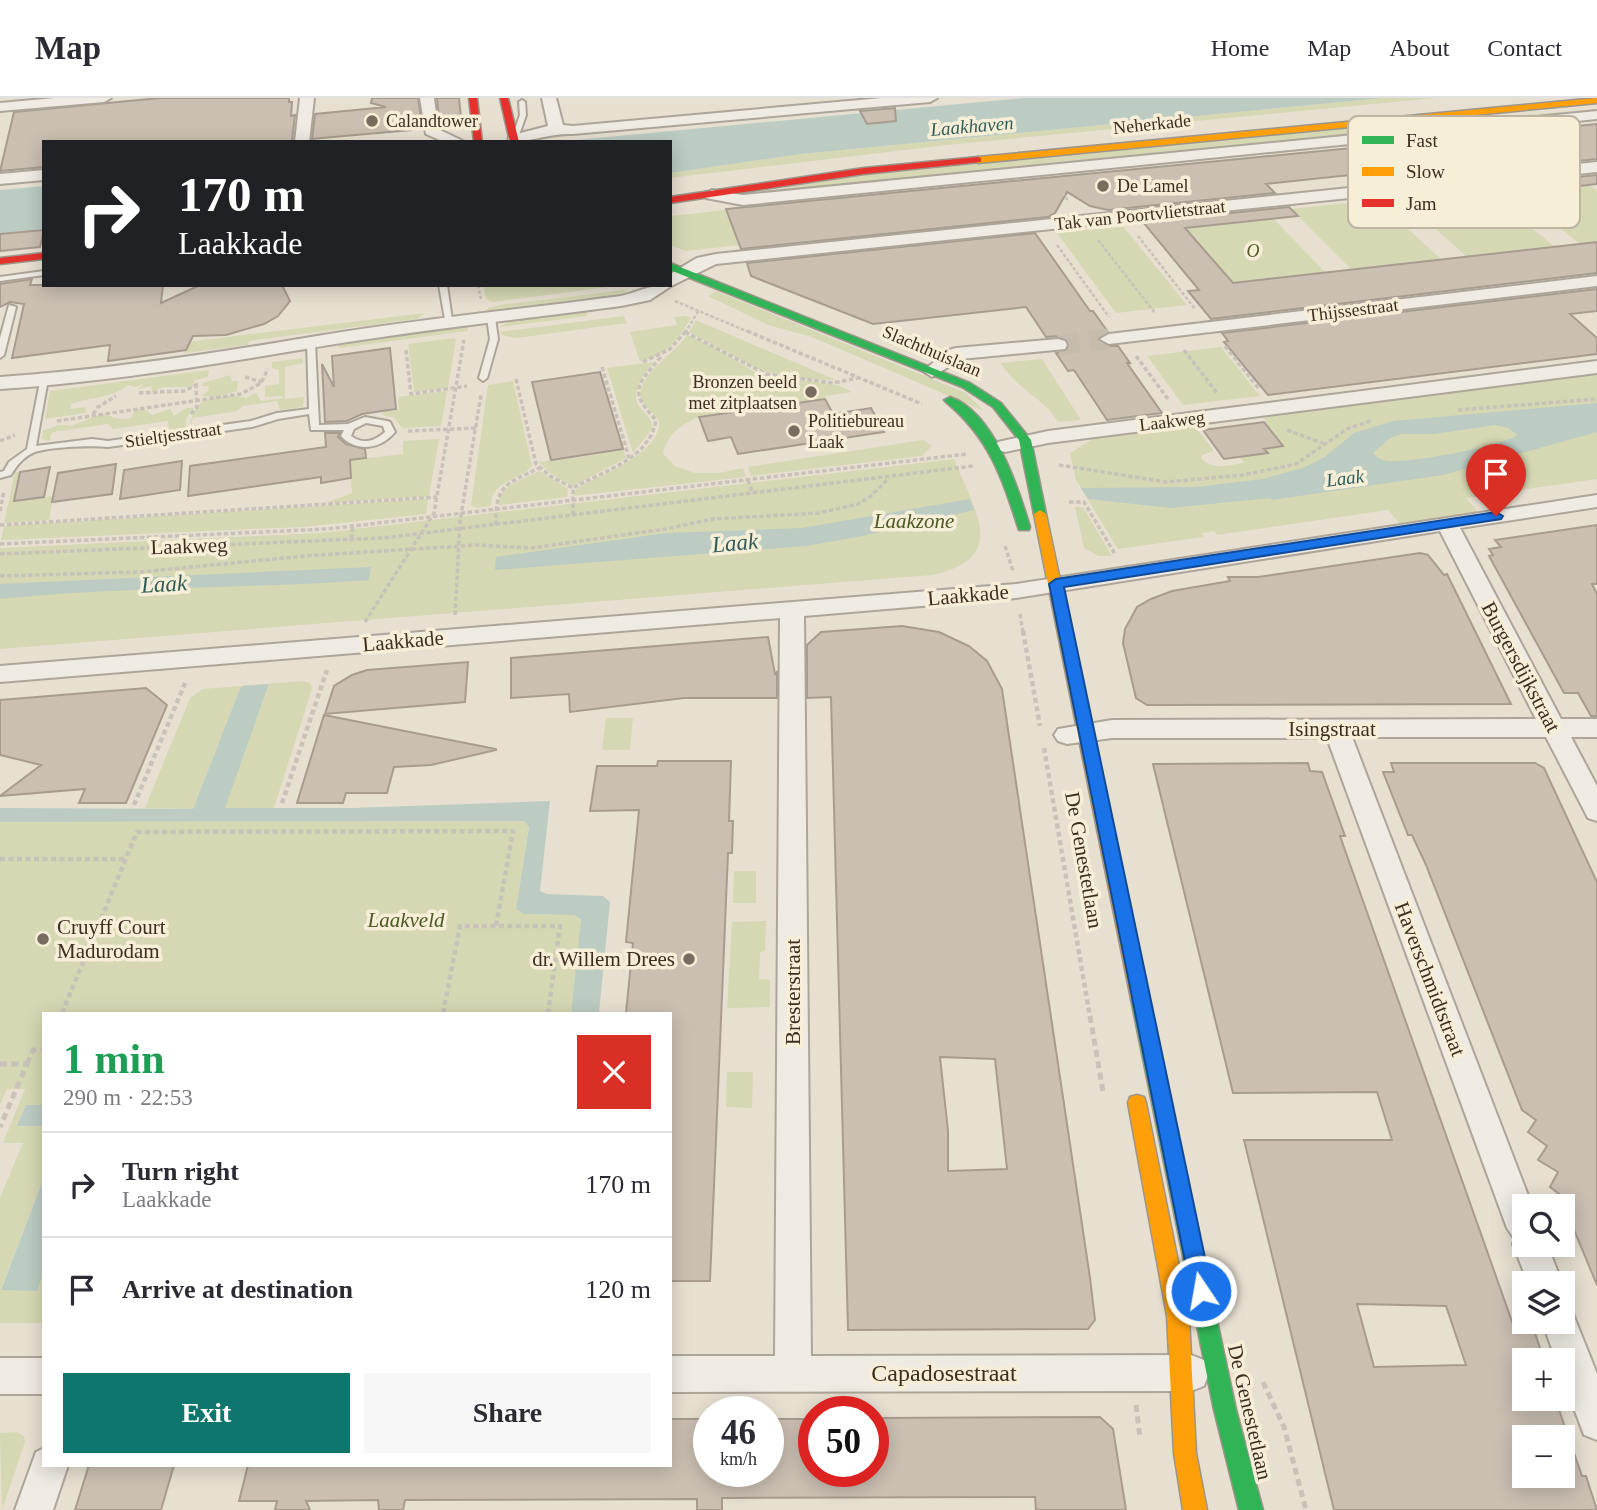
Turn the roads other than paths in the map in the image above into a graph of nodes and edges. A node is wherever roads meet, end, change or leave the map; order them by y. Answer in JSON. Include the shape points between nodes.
{"nodes":[{"id":1,"x":104,"y":98,"type":"edge"},
{"id":2,"x":307,"y":98,"type":"edge"},
{"id":3,"x":473,"y":98,"type":"edge"},
{"id":4,"x":504,"y":98,"type":"edge"},
{"id":5,"x":550,"y":98,"type":"edge"},
{"id":6,"x":930,"y":98,"type":"edge"},
{"id":7,"x":1497,"y":98,"type":"edge"},
{"id":8,"x":1597,"y":100,"type":"edge"},
{"id":9,"x":524,"y":104,"type":"dead end"},
{"id":10,"x":431,"y":106,"type":"edge"},
{"id":11,"x":1534,"y":106,"type":"junction"},
{"id":12,"x":0,"y":107,"type":"edge"},
{"id":13,"x":1597,"y":107,"type":"edge"},
{"id":14,"x":1431,"y":116,"type":"edge"},
{"id":15,"x":1348,"y":124,"type":"edge"},
{"id":16,"x":553,"y":130,"type":"junction"},
{"id":17,"x":302,"y":140,"type":"edge"},
{"id":18,"x":453,"y":140,"type":"edge"},
{"id":19,"x":478,"y":140,"type":"edge"},
{"id":20,"x":515,"y":140,"type":"edge"},
{"id":21,"x":1348,"y":140,"type":"edge"},
{"id":22,"x":42,"y":175,"type":"edge"},
{"id":23,"x":0,"y":178,"type":"edge"},
{"id":24,"x":672,"y":185,"type":"edge"},
{"id":25,"x":1348,"y":193,"type":"edge"},
{"id":26,"x":712,"y":195,"type":"junction"},
{"id":27,"x":672,"y":200,"type":"edge"},
{"id":28,"x":42,"y":245,"type":"edge"},
{"id":29,"x":0,"y":250,"type":"edge"},
{"id":30,"x":42,"y":256,"type":"edge"},
{"id":31,"x":0,"y":261,"type":"edge"},
{"id":32,"x":42,"y":273,"type":"edge"},
{"id":33,"x":0,"y":278,"type":"edge"},
{"id":34,"x":677,"y":278,"type":"edge"},
{"id":35,"x":1597,"y":281,"type":"edge"},
{"id":36,"x":444,"y":287,"type":"edge"},
{"id":37,"x":660,"y":287,"type":"edge"},
{"id":38,"x":12,"y":307,"type":"dead end"},
{"id":39,"x":491,"y":318,"type":"junction"},
{"id":40,"x":458,"y":330,"type":"junction"},
{"id":41,"x":1109,"y":339,"type":"tunnel mouth"},
{"id":42,"x":311,"y":343,"type":"junction"},
{"id":43,"x":1058,"y":345,"type":"tunnel mouth"},
{"id":44,"x":0,"y":355,"type":"edge"},
{"id":45,"x":1597,"y":367,"type":"edge"},
{"id":46,"x":932,"y":371,"type":"junction"},
{"id":47,"x":44,"y":379,"type":"junction"},
{"id":48,"x":483,"y":381,"type":"road end"},
{"id":49,"x":0,"y":383,"type":"edge"},
{"id":50,"x":929,"y":399,"type":"road end"},
{"id":51,"x":314,"y":411,"type":"junction"},
{"id":52,"x":350,"y":427,"type":"junction"},
{"id":53,"x":1025,"y":440,"type":"junction"},
{"id":54,"x":997,"y":449,"type":"junction"},
{"id":55,"x":30,"y":450,"type":"junction"},
{"id":56,"x":0,"y":475,"type":"edge"},
{"id":57,"x":1597,"y":501,"type":"edge"},
{"id":58,"x":1446,"y":523,"type":"junction"},
{"id":59,"x":1037,"y":588,"type":"junction"},
{"id":60,"x":792,"y":609,"type":"junction"},
{"id":61,"x":1044,"y":614,"type":"dead end"},
{"id":62,"x":0,"y":674,"type":"edge"},
{"id":63,"x":1554,"y":728,"type":"junction"},
{"id":64,"x":1597,"y":728,"type":"edge"},
{"id":65,"x":1336,"y":729,"type":"junction"},
{"id":66,"x":1072,"y":735,"type":"junction"},
{"id":67,"x":1597,"y":811,"type":"edge"},
{"id":68,"x":1134,"y":1086,"type":"dead end"},
{"id":69,"x":1512,"y":1196,"type":"edge"},
{"id":70,"x":1567,"y":1334,"type":"edge"},
{"id":71,"x":1587,"y":1368,"type":"edge"},
{"id":72,"x":1180,"y":1373,"type":"junction"},
{"id":73,"x":1217,"y":1373,"type":"junction"},
{"id":74,"x":672,"y":1374,"type":"edge"},
{"id":75,"x":793,"y":1374,"type":"junction"},
{"id":76,"x":0,"y":1376,"type":"edge"},
{"id":77,"x":42,"y":1376,"type":"edge"},
{"id":78,"x":1597,"y":1422,"type":"edge"},
{"id":79,"x":48,"y":1467,"type":"edge"},
{"id":80,"x":34,"y":1510,"type":"edge"},
{"id":81,"x":1195,"y":1510,"type":"edge"},
{"id":82,"x":1251,"y":1510,"type":"edge"}],
"edges":[{"from":1,"to":12,"type":"street"},
{"from":2,"to":17,"type":"street"},
{"from":3,"to":19,"type":"main road"},
{"from":4,"to":20,"type":"main road"},
{"from":5,"to":16,"type":"street"},
{"from":6,"to":16,"type":"street"},
{"from":7,"to":24,"type":"main road","name":"Neherkade","via":[[851,160]]},
{"from":8,"to":11,"type":"main road","name":"Neherkade"},
{"from":9,"to":20,"type":"lane"},
{"from":10,"to":18,"type":"street","via":[[431,131]]},
{"from":11,"to":13,"type":"main road"},
{"from":11,"to":14,"type":"main road","name":"Neherkade"},
{"from":15,"to":26,"type":"main road","name":"Neherkade","via":[[877,170]]},
{"from":16,"to":20,"type":"street"},
{"from":21,"to":26,"type":"street","name":"Neherkade","via":[[743,200]]},
{"from":22,"to":23,"type":"street"},
{"from":25,"to":34,"type":"street","name":"Tak van Poortvlietstraat","via":[[716,258]]},
{"from":26,"to":27,"type":"main road","name":"Neherkade"},
{"from":28,"to":29,"type":"main road"},
{"from":30,"to":31,"type":"main road"},
{"from":32,"to":33,"type":"lane"},
{"from":34,"to":46,"type":"main road","name":"Slachthuislaan"},
{"from":35,"to":41,"type":"street","name":"Thijssestraat"},
{"from":36,"to":40,"type":"lane"},
{"from":37,"to":39,"type":"street","via":[[628,300]]},
{"from":38,"to":44,"type":"lane"},
{"from":39,"to":40,"type":"street"},
{"from":39,"to":48,"type":"lane","via":[[494,339]]},
{"from":40,"to":42,"type":"street"},
{"from":42,"to":47,"type":"street","via":[[244,356]]},
{"from":42,"to":51,"type":"lane"},
{"from":43,"to":46,"type":"street","via":[[958,353]]},
{"from":45,"to":53,"type":"street","name":"Laakweg"},
{"from":46,"to":53,"type":"main road","name":"Slachthuislaan","via":[[991,400]]},
{"from":47,"to":49,"type":"street"},
{"from":47,"to":55,"type":"lane"},
{"from":50,"to":54,"type":"main road","name":"Slachthuislaan","via":[[959,405],[989,434]]},
{"from":51,"to":52,"type":"lane","via":[[314,428]]},
{"from":51,"to":55,"type":"lane","name":"Stieltjesstraat","via":[[122,442]]},
{"from":52,"to":52,"type":"lane","via":[[365,420],[381,421],[390,432],[380,441],[363,444],[349,440]]},
{"from":53,"to":54,"type":"street","name":"Laakweg"},
{"from":53,"to":59,"type":"main road","name":"Slachthuislaan","via":[[1031,462]]},
{"from":54,"to":59,"type":"main road","name":"Slachthuislaan","via":[[1027,536]]},
{"from":55,"to":56,"type":"lane","via":[[12,464],[8,474]]},
{"from":57,"to":58,"type":"street","name":"Laakkade"},
{"from":58,"to":59,"type":"street","name":"Laakkade"},
{"from":58,"to":63,"type":"street","name":"Burgersdijkstraat"},
{"from":59,"to":60,"type":"street","name":"Laakkade"},
{"from":59,"to":61,"type":"main road"},
{"from":59,"to":66,"type":"main road","name":"De Genestetlaan"},
{"from":60,"to":62,"type":"street","name":"Laakkade"},
{"from":60,"to":75,"type":"street","name":"Bresterstraat"},
{"from":63,"to":64,"type":"street","name":"Isingstraat"},
{"from":63,"to":65,"type":"street","name":"Isingstraat"},
{"from":63,"to":67,"type":"street","name":"Burgersdijkstraat"},
{"from":65,"to":66,"type":"street","name":"Isingstraat","via":[[1112,729]]},
{"from":65,"to":69,"type":"street","name":"Haverschmidtstraat"},
{"from":66,"to":73,"type":"main road","name":"De Genestetlaan"},
{"from":68,"to":72,"type":"main road","via":[[1178,1316]]},
{"from":70,"to":71,"type":"street"},
{"from":71,"to":78,"type":"street"},
{"from":72,"to":73,"type":"street","name":"Capadosestraat"},
{"from":72,"to":75,"type":"street","name":"Capadosestraat"},
{"from":72,"to":81,"type":"main road","via":[[1185,1453]]},
{"from":73,"to":82,"type":"main road","name":"De Genestetlaan"},
{"from":74,"to":75,"type":"street","name":"Capadosestraat"},
{"from":76,"to":77,"type":"street"},
{"from":79,"to":80,"type":"street"}]}
